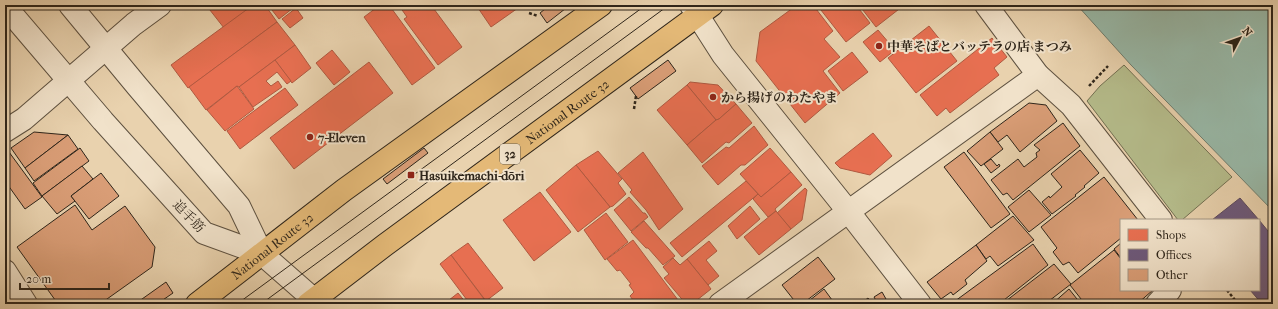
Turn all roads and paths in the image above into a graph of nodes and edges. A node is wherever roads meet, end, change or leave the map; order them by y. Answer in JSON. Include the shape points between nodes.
{"nodes":[{"id":1,"x":70,"y":5,"type":"edge"},
{"id":2,"x":160,"y":5,"type":"edge"},
{"id":3,"x":601,"y":5,"type":"edge"},
{"id":4,"x":986,"y":5,"type":"edge"},
{"id":5,"x":5,"y":6,"type":"edge"},
{"id":6,"x":700,"y":9,"type":"edge"},
{"id":7,"x":529,"y":13,"type":"dead end"},
{"id":8,"x":543,"y":18,"type":"dead end"},
{"id":9,"x":106,"y":48,"type":"junction"},
{"id":10,"x":1038,"y":75,"type":"junction"},
{"id":11,"x":69,"y":80,"type":"junction"},
{"id":12,"x":636,"y":96,"type":"dead end"},
{"id":13,"x":634,"y":109,"type":"dead end"},
{"id":14,"x":5,"y":131,"type":"edge"},
{"id":15,"x":848,"y":211,"type":"junction"},
{"id":16,"x":1160,"y":219,"type":"edge"},
{"id":17,"x":262,"y":254,"type":"junction"},
{"id":18,"x":5,"y":271,"type":"edge"},
{"id":19,"x":1169,"y":291,"type":"edge"},
{"id":20,"x":1228,"y":291,"type":"edge"},
{"id":21,"x":314,"y":303,"type":"edge"},
{"id":22,"x":26,"y":304,"type":"edge"},
{"id":23,"x":197,"y":304,"type":"edge"},
{"id":24,"x":720,"y":304,"type":"edge"},
{"id":25,"x":920,"y":304,"type":"edge"},
{"id":26,"x":1157,"y":304,"type":"edge"},
{"id":27,"x":1238,"y":304,"type":"edge"}],
"edges":[{"from":1,"to":9,"type":"street"},
{"from":2,"to":9,"type":"street"},
{"from":3,"to":17,"type":"highway","name":"National Route 32","via":[[344,190]]},
{"from":4,"to":10,"type":"street"},
{"from":5,"to":11,"type":"street","name":"追手筋"},
{"from":6,"to":15,"type":"street","via":[[723,55]]},
{"from":6,"to":21,"type":"highway","name":"National Route 32","number":"32","via":[[384,245]]},
{"from":7,"to":8,"type":"path"},
{"from":9,"to":11,"type":"street"},
{"from":9,"to":17,"type":"street","via":[[239,206]]},
{"from":10,"to":15,"type":"street"},
{"from":10,"to":16,"type":"street","via":[[1071,105]]},
{"from":11,"to":14,"type":"street","via":[[24,119]]},
{"from":11,"to":17,"type":"street","name":"追手筋","via":[[204,234]]},
{"from":12,"to":13,"type":"path"},
{"from":15,"to":24,"type":"street"},
{"from":15,"to":25,"type":"street"},
{"from":17,"to":21,"type":"street"},
{"from":17,"to":23,"type":"highway","name":"National Route 32"},
{"from":18,"to":22,"type":"street"},
{"from":19,"to":26,"type":"street"},
{"from":20,"to":27,"type":"path"}]}
